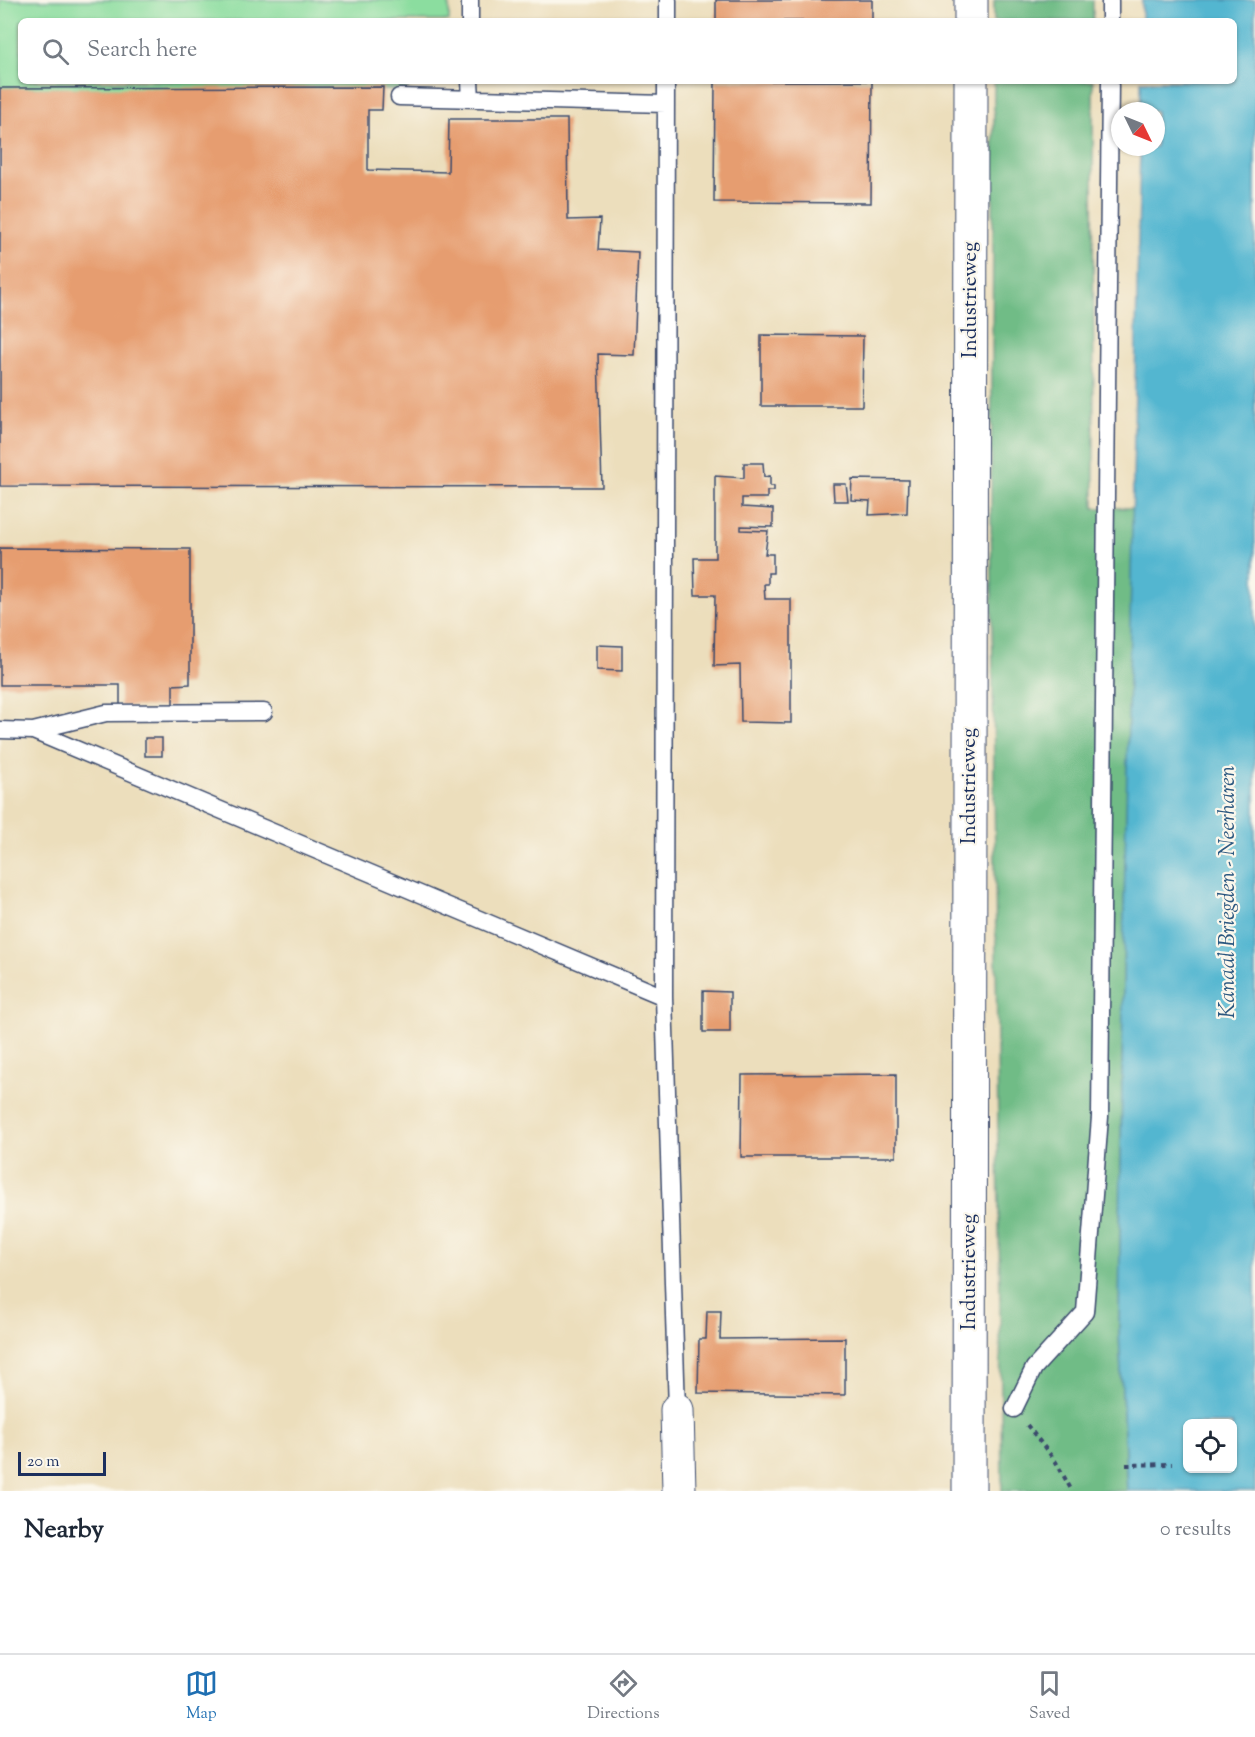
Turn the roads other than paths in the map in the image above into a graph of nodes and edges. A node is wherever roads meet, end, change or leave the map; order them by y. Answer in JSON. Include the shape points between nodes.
{"nodes":[{"id":1,"x":470,"y":0,"type":"edge"},
{"id":2,"x":669,"y":0,"type":"edge"},
{"id":3,"x":971,"y":0,"type":"edge"},
{"id":4,"x":1110,"y":0,"type":"edge"},
{"id":5,"x":470,"y":18,"type":"edge"},
{"id":6,"x":668,"y":18,"type":"edge"},
{"id":7,"x":971,"y":18,"type":"edge"},
{"id":8,"x":1110,"y":18,"type":"edge"},
{"id":9,"x":470,"y":84,"type":"edge"},
{"id":10,"x":666,"y":84,"type":"edge"},
{"id":11,"x":971,"y":84,"type":"edge"},
{"id":12,"x":1110,"y":84,"type":"edge"},
{"id":13,"x":399,"y":97,"type":"dead end"},
{"id":14,"x":471,"y":99,"type":"junction"},
{"id":15,"x":666,"y":104,"type":"junction"},
{"id":16,"x":264,"y":712,"type":"dead end"},
{"id":17,"x":0,"y":730,"type":"edge"},
{"id":18,"x":33,"y":731,"type":"junction"},
{"id":19,"x":664,"y":997,"type":"junction"},
{"id":20,"x":1014,"y":1409,"type":"road end"},
{"id":21,"x":677,"y":1410,"type":"joint"},
{"id":22,"x":679,"y":1491,"type":"edge"},
{"id":23,"x":969,"y":1491,"type":"edge"}],
"edges":[{"from":1,"to":5,"type":"lane"},
{"from":2,"to":6,"type":"lane"},
{"from":3,"to":7,"type":"street"},
{"from":4,"to":8,"type":"lane"},
{"from":9,"to":14,"type":"lane"},
{"from":10,"to":15,"type":"lane"},
{"from":11,"to":23,"type":"street","name":"Industrieweg"},
{"from":12,"to":20,"type":"lane","via":[[1100,1117],[1085,1312],[1034,1368]]},
{"from":13,"to":14,"type":"lane"},
{"from":14,"to":15,"type":"lane"},
{"from":15,"to":19,"type":"lane"},
{"from":16,"to":18,"type":"lane","via":[[106,713]]},
{"from":17,"to":18,"type":"lane"},
{"from":18,"to":19,"type":"lane"},
{"from":19,"to":21,"type":"lane"},
{"from":21,"to":22,"type":"street"}]}
